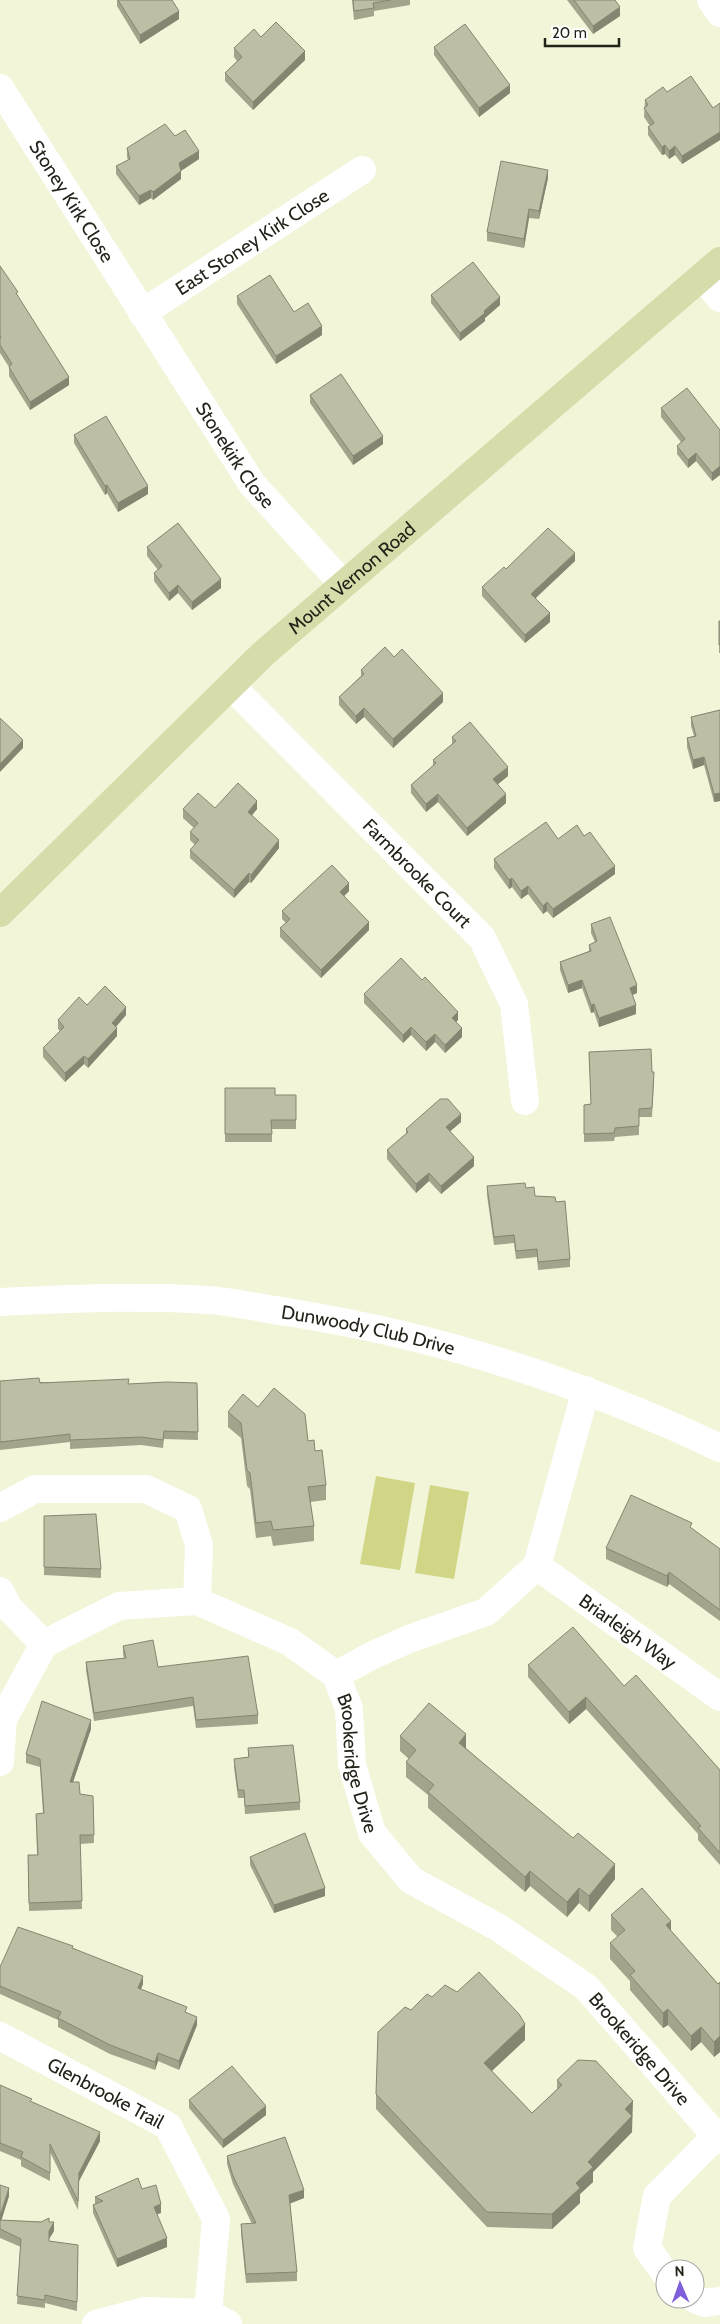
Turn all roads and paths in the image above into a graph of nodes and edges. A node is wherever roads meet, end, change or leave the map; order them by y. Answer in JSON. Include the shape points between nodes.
{"nodes":[{"id":1,"x":711,"y":0,"type":"edge"},
{"id":2,"x":720,"y":13,"type":"edge"},
{"id":3,"x":0,"y":88,"type":"edge"},
{"id":4,"x":362,"y":170,"type":"dead end"},
{"id":5,"x":711,"y":269,"type":"edge"},
{"id":6,"x":720,"y":298,"type":"edge"},
{"id":7,"x":142,"y":314,"type":"junction"},
{"id":8,"x":344,"y":585,"type":"junction"},
{"id":9,"x":231,"y":686,"type":"junction"},
{"id":10,"x":0,"y":913,"type":"edge"},
{"id":11,"x":525,"y":1101,"type":"dead end"},
{"id":12,"x":0,"y":1302,"type":"edge"},
{"id":13,"x":586,"y":1390,"type":"junction"},
{"id":14,"x":720,"y":1448,"type":"edge"},
{"id":15,"x":0,"y":1508,"type":"edge"},
{"id":16,"x":537,"y":1566,"type":"junction"},
{"id":17,"x":0,"y":1590,"type":"edge"},
{"id":18,"x":197,"y":1601,"type":"junction"},
{"id":19,"x":44,"y":1644,"type":"junction"},
{"id":20,"x":336,"y":1675,"type":"junction"},
{"id":21,"x":720,"y":1697,"type":"edge"},
{"id":22,"x":0,"y":1762,"type":"edge"},
{"id":23,"x":0,"y":2036,"type":"edge"},
{"id":24,"x":718,"y":2138,"type":"edge"},
{"id":25,"x":655,"y":2259,"type":"edge"},
{"id":26,"x":720,"y":2301,"type":"edge"},
{"id":27,"x":705,"y":2303,"type":"edge"},
{"id":28,"x":218,"y":2319,"type":"edge"},
{"id":29,"x":96,"y":2324,"type":"edge"}],
"edges":[{"from":1,"to":2,"type":"street"},
{"from":3,"to":7,"type":"street","name":"Stoney Kirk Close"},
{"from":4,"to":7,"type":"street","name":"East Stoney Kirk Close"},
{"from":5,"to":6,"type":"street"},
{"from":5,"to":8,"type":"main road","name":"Mount Vernon Road"},
{"from":7,"to":8,"type":"street","name":"Stonekirk Close","via":[[252,484]]},
{"from":8,"to":9,"type":"main road","name":"Mount Vernon Road","via":[[264,653]]},
{"from":9,"to":10,"type":"main road","name":"Mount Vernon Road"},
{"from":9,"to":11,"type":"street","name":"Farmbrooke Court","via":[[482,938],[514,1004]]},
{"from":12,"to":13,"type":"street","name":"Dunwoody Club Drive","via":[[145,1298],[209,1300],[347,1322],[472,1352]]},
{"from":13,"to":14,"type":"street","name":"Dunwoody Club Drive"},
{"from":13,"to":16,"type":"street"},
{"from":15,"to":18,"type":"street","via":[[35,1489],[146,1489],[188,1509],[199,1545]]},
{"from":16,"to":20,"type":"street","name":"Brookeridge Drive","via":[[486,1612],[409,1639]]},
{"from":16,"to":21,"type":"street","name":"Briarleigh Way"},
{"from":17,"to":19,"type":"street","via":[[8,1607]]},
{"from":18,"to":19,"type":"street","via":[[119,1606]]},
{"from":18,"to":20,"type":"street","via":[[290,1642]]},
{"from":19,"to":22,"type":"street","via":[[3,1718]]},
{"from":20,"to":24,"type":"street","name":"Brookeridge Drive","via":[[349,1709],[352,1765],[372,1834],[411,1880],[499,1928],[586,1987]]},
{"from":23,"to":28,"type":"street","name":"Glenbrooke Trail","via":[[168,2126],[216,2219]]},
{"from":24,"to":25,"type":"street","via":[[657,2196],[647,2248]]},
{"from":26,"to":27,"type":"street"},
{"from":28,"to":29,"type":"street","via":[[144,2312]]}]}
